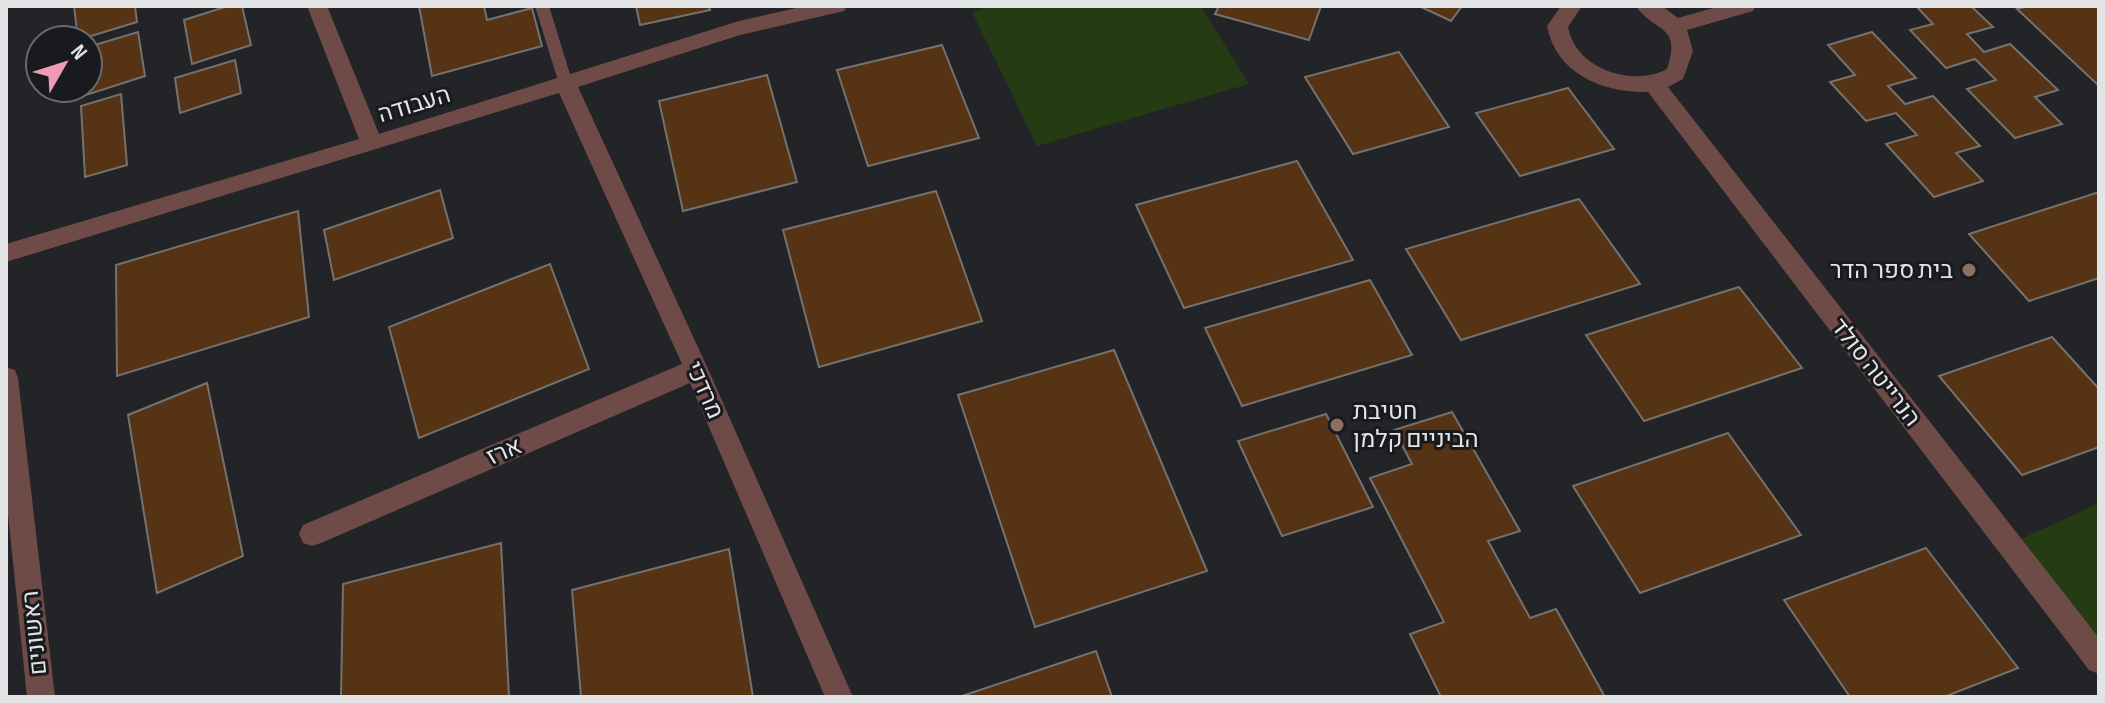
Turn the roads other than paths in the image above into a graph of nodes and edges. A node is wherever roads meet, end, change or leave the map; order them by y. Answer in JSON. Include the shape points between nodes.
{"nodes":[{"id":1,"x":317,"y":6,"type":"edge"},
{"id":2,"x":542,"y":6,"type":"edge"},
{"id":3,"x":734,"y":6,"type":"edge"},
{"id":4,"x":837,"y":6,"type":"edge"},
{"id":5,"x":1572,"y":6,"type":"edge"},
{"id":6,"x":1646,"y":6,"type":"edge"},
{"id":7,"x":1746,"y":6,"type":"edge"},
{"id":8,"x":1674,"y":26,"type":"junction"},
{"id":9,"x":739,"y":28,"type":"junction"},
{"id":10,"x":566,"y":84,"type":"junction"},
{"id":11,"x":1654,"y":84,"type":"junction"},
{"id":12,"x":372,"y":144,"type":"junction"},
{"id":13,"x":6,"y":253,"type":"edge"},
{"id":14,"x":696,"y":369,"type":"junction"},
{"id":15,"x":6,"y":378,"type":"edge"},
{"id":16,"x":312,"y":534,"type":"dead end"},
{"id":17,"x":2099,"y":660,"type":"edge"},
{"id":18,"x":41,"y":697,"type":"edge"},
{"id":19,"x":839,"y":697,"type":"edge"}],
"edges":[{"from":1,"to":12,"type":"street"},
{"from":2,"to":10,"type":"lane"},
{"from":3,"to":9,"type":"street"},
{"from":4,"to":9,"type":"street","name":"העבודה"},
{"from":5,"to":11,"type":"street","via":[[1558,25],[1571,59],[1608,81]]},
{"from":6,"to":8,"type":"street"},
{"from":7,"to":8,"type":"street"},
{"from":8,"to":11,"type":"street","via":[[1684,50],[1681,64]]},
{"from":9,"to":10,"type":"street","name":"העבודה"},
{"from":10,"to":12,"type":"street","name":"העבודה"},
{"from":10,"to":14,"type":"street","name":"מרדכי"},
{"from":11,"to":17,"type":"street","name":"הנרייטה סולד"},
{"from":12,"to":13,"type":"street","name":"העבודה"},
{"from":14,"to":16,"type":"street","name":"ארז"},
{"from":14,"to":19,"type":"street","name":"מרדכי"},
{"from":15,"to":18,"type":"street","name":"ראשונים"}]}
